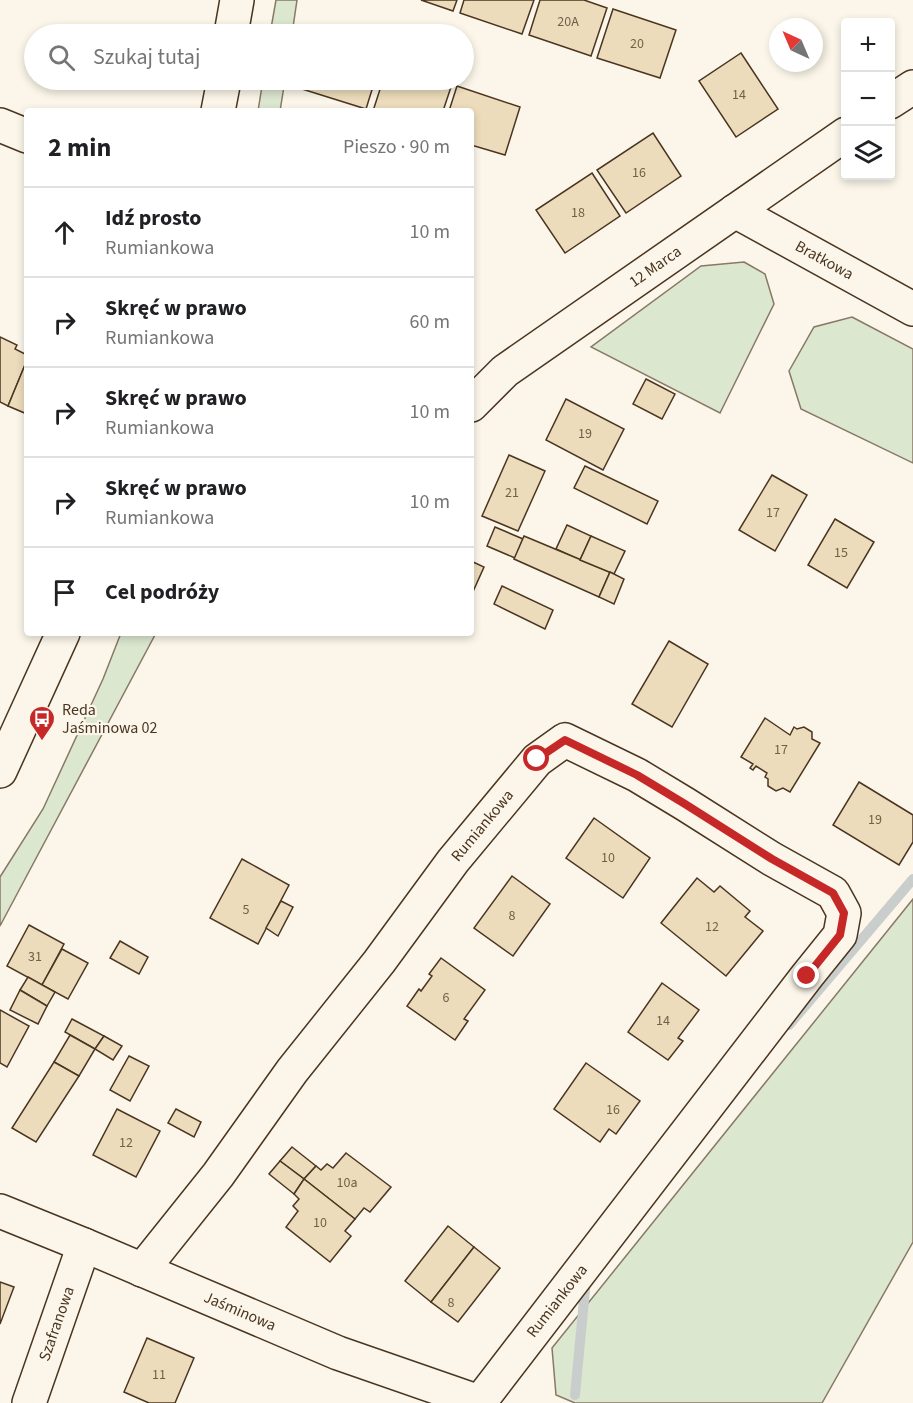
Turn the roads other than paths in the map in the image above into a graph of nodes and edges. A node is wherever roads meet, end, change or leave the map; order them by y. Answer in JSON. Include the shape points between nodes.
{"nodes":[{"id":1,"x":237,"y":0,"type":"edge"},
{"id":2,"x":233,"y":24,"type":"edge"},
{"id":3,"x":913,"y":87,"type":"edge"},
{"id":4,"x":222,"y":90,"type":"edge"},
{"id":5,"x":895,"y":99,"type":"edge"},
{"id":6,"x":219,"y":108,"type":"edge"},
{"id":7,"x":0,"y":125,"type":"edge"},
{"id":8,"x":24,"y":135,"type":"edge"},
{"id":9,"x":841,"y":137,"type":"edge"},
{"id":10,"x":735,"y":211,"type":"junction"},
{"id":11,"x":913,"y":309,"type":"edge"},
{"id":12,"x":474,"y":402,"type":"edge"},
{"id":13,"x":62,"y":636,"type":"edge"},
{"id":14,"x":0,"y":771,"type":"edge"},
{"id":15,"x":0,"y":1211,"type":"edge"},
{"id":16,"x":84,"y":1245,"type":"junction"},
{"id":17,"x":142,"y":1270,"type":"junction"},
{"id":18,"x":29,"y":1403,"type":"edge"},
{"id":19,"x":480,"y":1403,"type":"edge"}],
"edges":[{"from":1,"to":2,"type":"street"},
{"from":3,"to":5,"type":"street"},
{"from":4,"to":6,"type":"street"},
{"from":7,"to":8,"type":"street"},
{"from":9,"to":10,"type":"street","name":"12 Marca"},
{"from":10,"to":11,"type":"street","name":"Bratkowa"},
{"from":10,"to":12,"type":"street","name":"12 Marca","via":[[505,372]]},
{"from":13,"to":14,"type":"street"},
{"from":15,"to":16,"type":"street","name":"Jaśminowa"},
{"from":16,"to":17,"type":"street","name":"Jaśminowa"},
{"from":16,"to":18,"type":"street","name":"Szafranowa"},
{"from":17,"to":19,"type":"street","name":"Jaśminowa","via":[[338,1353]]},
{"from":17,"to":19,"type":"street","name":"Rumiankowa","via":[[453,861],[537,759],[565,740],[637,775],[833,893],[844,913],[840,935]]}]}
